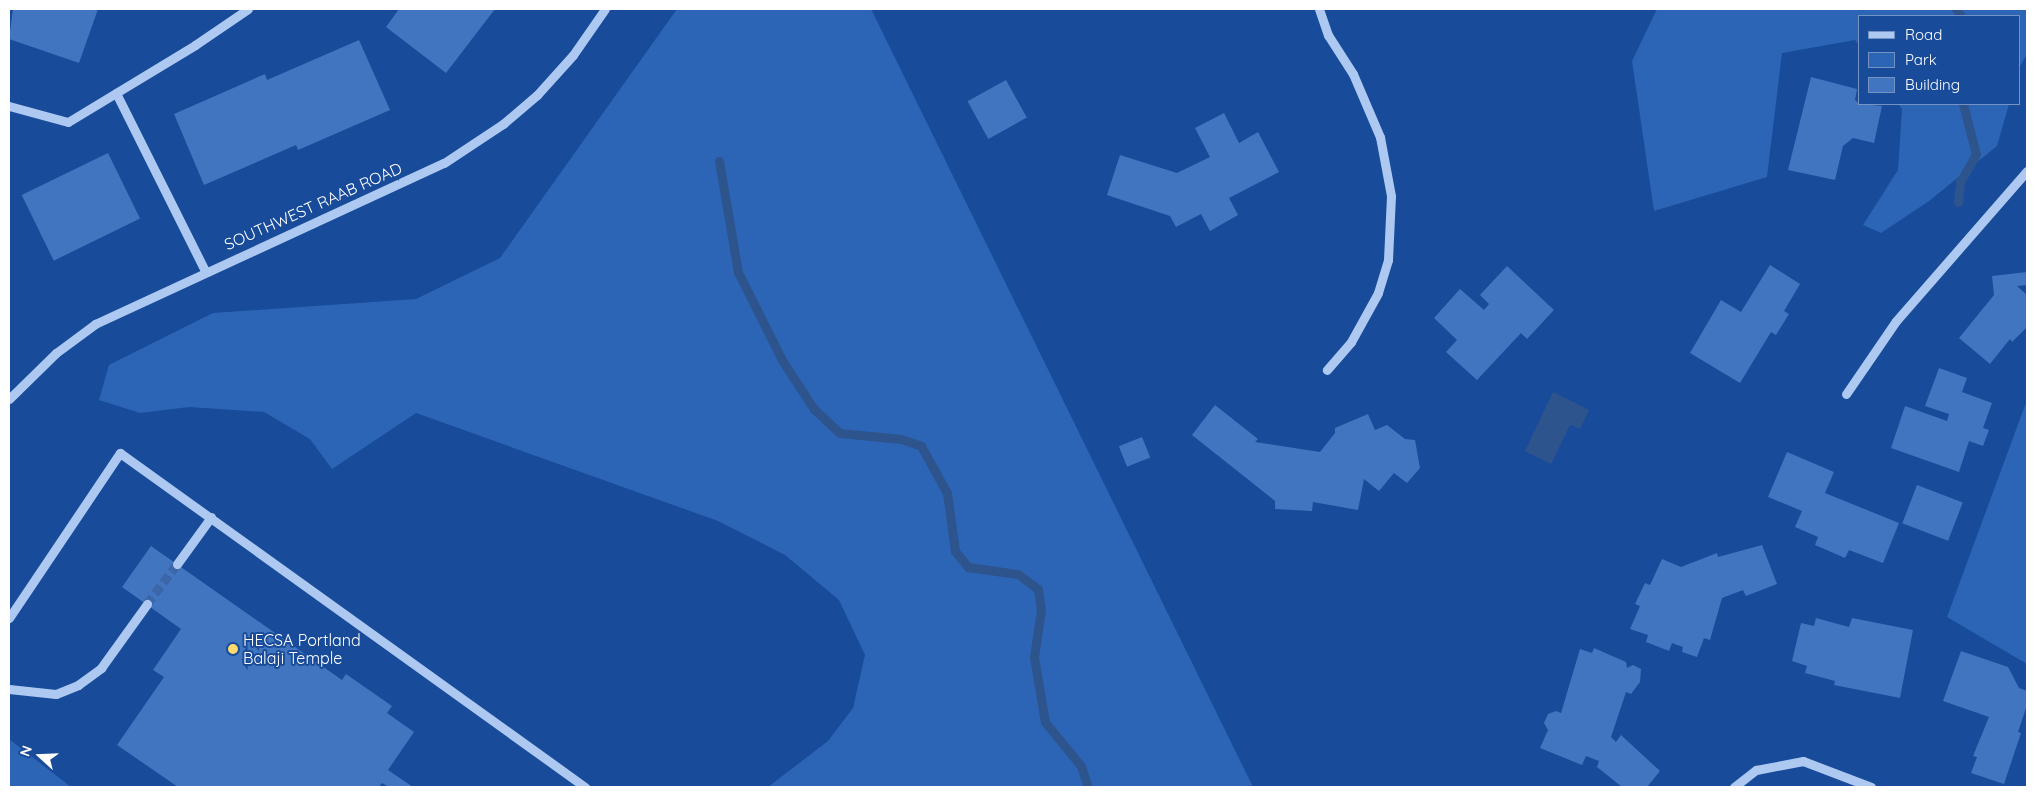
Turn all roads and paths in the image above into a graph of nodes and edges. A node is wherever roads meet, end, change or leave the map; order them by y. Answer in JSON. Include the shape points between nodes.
{"nodes":[{"id":1,"x":248,"y":9,"type":"edge"},
{"id":2,"x":1319,"y":9,"type":"edge"},
{"id":3,"x":601,"y":10,"type":"edge"},
{"id":4,"x":116,"y":93,"type":"junction"},
{"id":5,"x":9,"y":106,"type":"edge"},
{"id":6,"x":2027,"y":171,"type":"edge"},
{"id":7,"x":205,"y":271,"type":"junction"},
{"id":8,"x":1327,"y":370,"type":"dead end"},
{"id":9,"x":1846,"y":394,"type":"dead end"},
{"id":10,"x":9,"y":399,"type":"edge"},
{"id":11,"x":210,"y":517,"type":"junction"},
{"id":12,"x":177,"y":564,"type":"tunnel mouth"},
{"id":13,"x":147,"y":604,"type":"tunnel mouth"},
{"id":14,"x":9,"y":618,"type":"edge"},
{"id":15,"x":9,"y":689,"type":"edge"},
{"id":16,"x":585,"y":787,"type":"edge"},
{"id":17,"x":1734,"y":787,"type":"edge"},
{"id":18,"x":1871,"y":787,"type":"edge"}],
"edges":[{"from":1,"to":4,"type":"street"},
{"from":2,"to":8,"type":"street","via":[[1328,35],[1353,74],[1380,137],[1391,196],[1388,260],[1378,293],[1351,342]]},
{"from":3,"to":7,"type":"street","name":"SOUTHWEST RAAB ROAD","via":[[572,55],[537,95],[503,124],[444,163]]},
{"from":4,"to":5,"type":"street","via":[[68,122]]},
{"from":4,"to":7,"type":"street"},
{"from":6,"to":9,"type":"street","via":[[1896,321]]},
{"from":7,"to":10,"type":"street","name":"SOUTHWEST RAAB ROAD","via":[[95,324],[56,353]]},
{"from":11,"to":12,"type":"street"},
{"from":11,"to":14,"type":"street","via":[[120,453]]},
{"from":11,"to":16,"type":"street"},
{"from":13,"to":15,"type":"street","via":[[101,668],[78,685],[56,694]]},
{"from":17,"to":18,"type":"street","via":[[1756,770],[1803,761]]}]}
